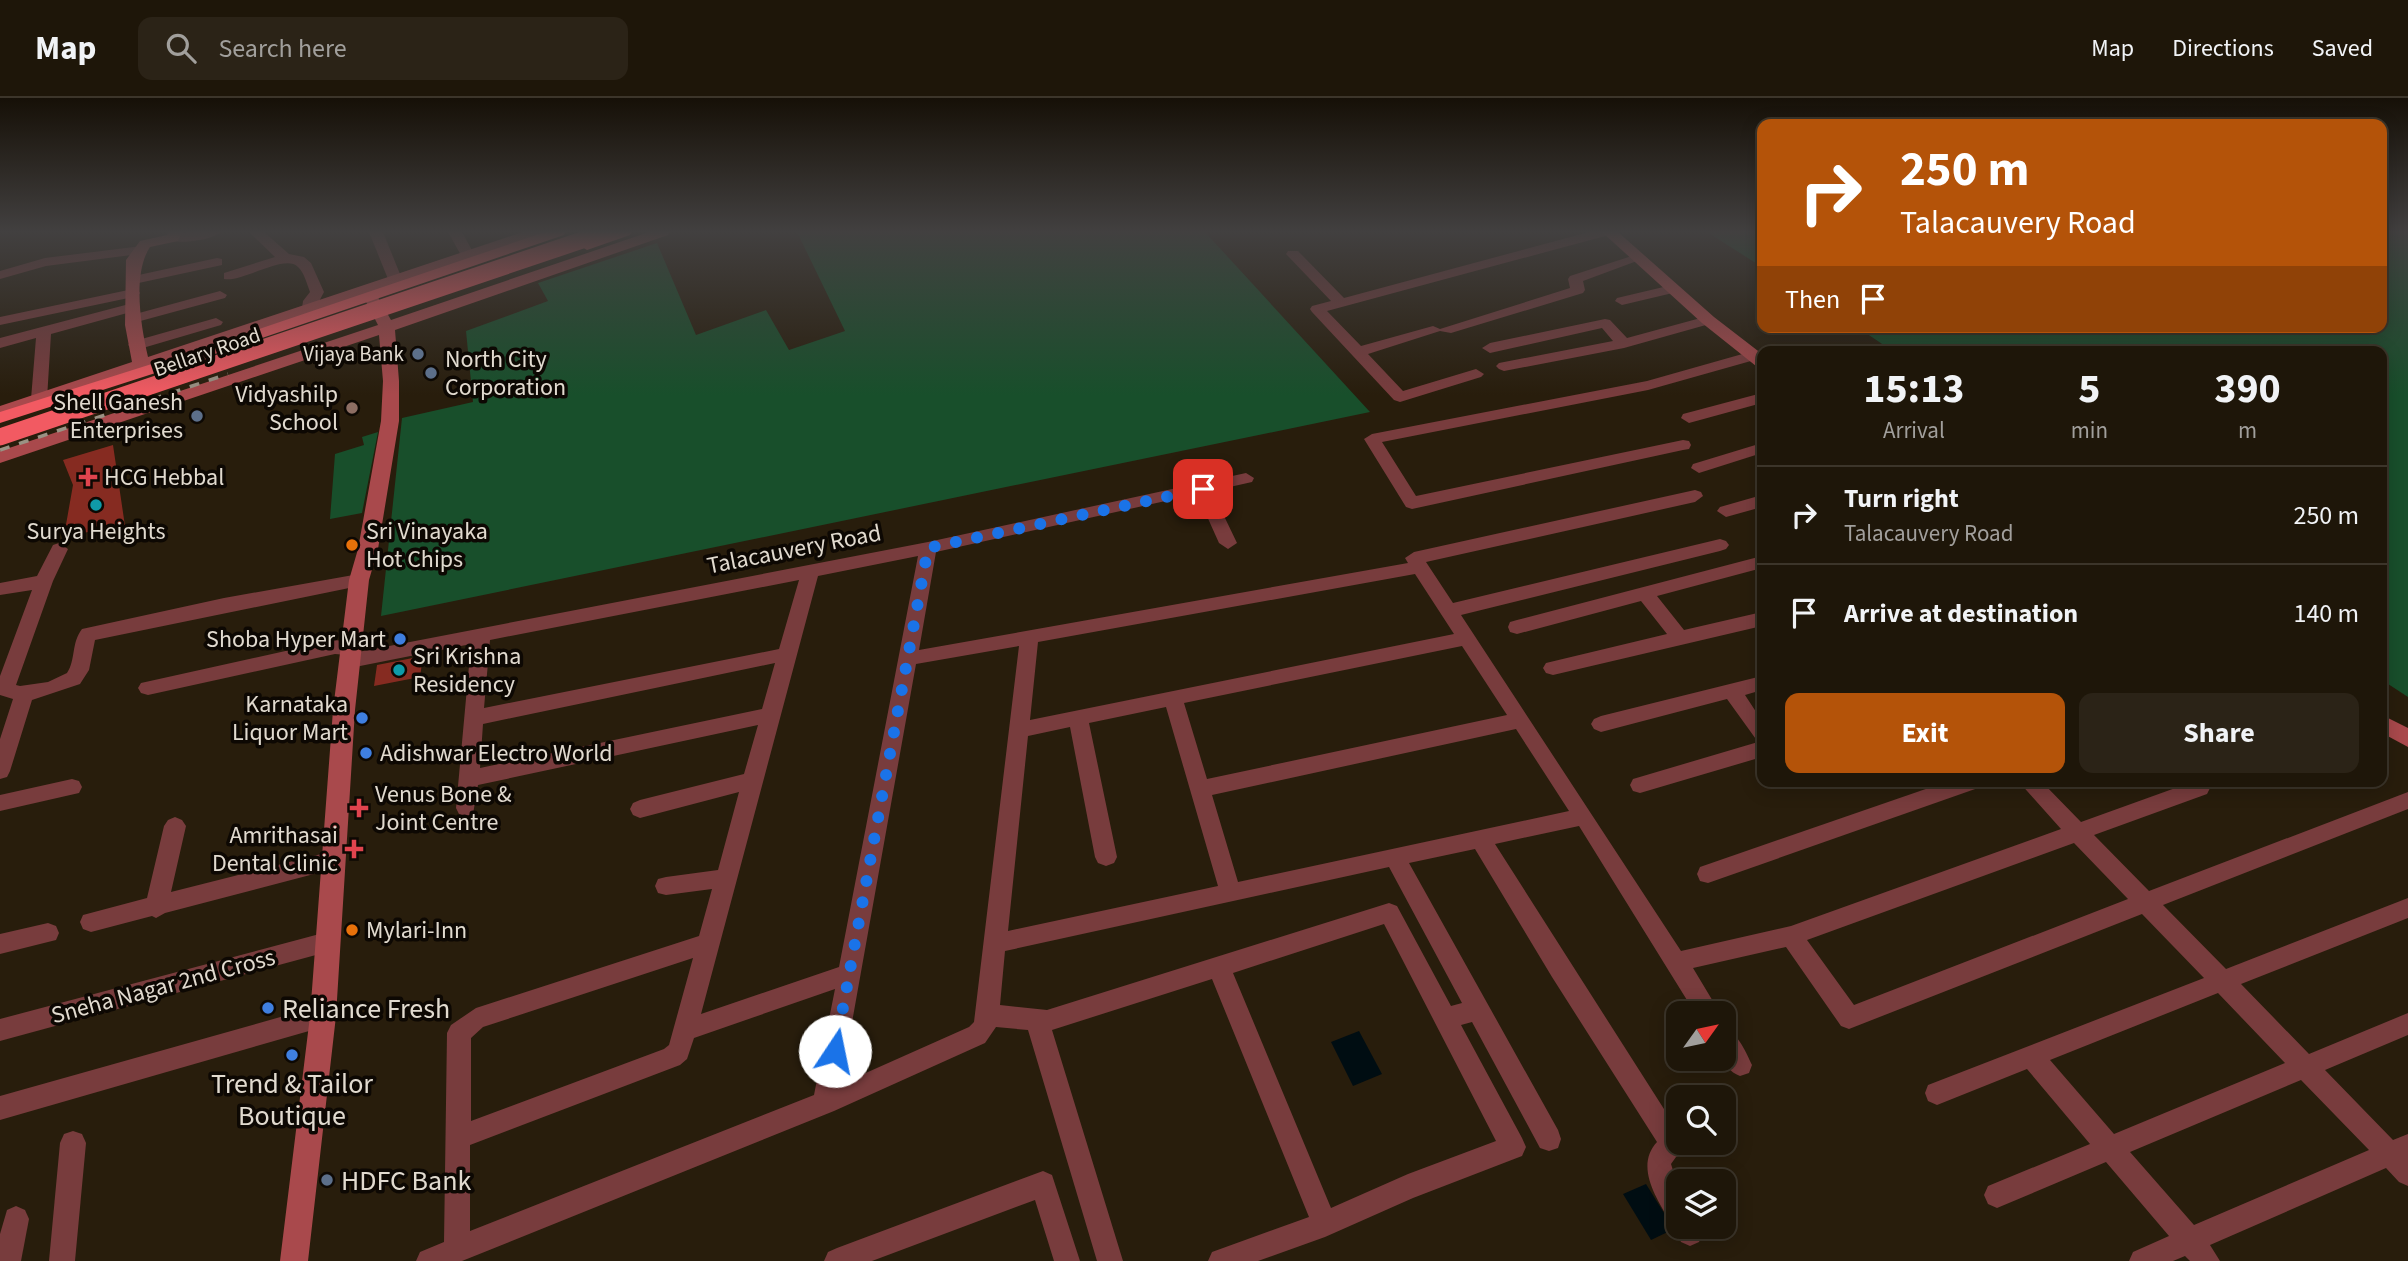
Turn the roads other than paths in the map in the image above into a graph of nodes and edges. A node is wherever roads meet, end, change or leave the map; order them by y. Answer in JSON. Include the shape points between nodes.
{"nodes":[{"id":1,"x":133,"y":286,"type":"edge"},
{"id":2,"x":165,"y":286,"type":"edge"},
{"id":3,"x":216,"y":286,"type":"edge"},
{"id":4,"x":315,"y":286,"type":"edge"},
{"id":5,"x":373,"y":286,"type":"edge"},
{"id":6,"x":395,"y":286,"type":"edge"},
{"id":7,"x":411,"y":286,"type":"edge"},
{"id":8,"x":448,"y":286,"type":"edge"},
{"id":9,"x":478,"y":286,"type":"edge"},
{"id":10,"x":493,"y":286,"type":"edge"},
{"id":11,"x":1325,"y":286,"type":"edge"},
{"id":12,"x":1403,"y":286,"type":"edge"},
{"id":13,"x":1577,"y":286,"type":"edge"},
{"id":14,"x":1657,"y":286,"type":"edge"},
{"id":15,"x":1674,"y":286,"type":"edge"},
{"id":16,"x":1675,"y":286,"type":"edge"},
{"id":17,"x":370,"y":295,"type":"junction"},
{"id":18,"x":133,"y":301,"type":"junction"},
{"id":19,"x":1622,"y":301,"type":"dead end"},
{"id":20,"x":1341,"y":303,"type":"junction"},
{"id":21,"x":309,"y":308,"type":"junction"},
{"id":22,"x":1708,"y":320,"type":"junction"},
{"id":23,"x":0,"y":321,"type":"edge"},
{"id":24,"x":384,"y":321,"type":"junction"},
{"id":25,"x":216,"y":322,"type":"dead end"},
{"id":26,"x":44,"y":330,"type":"junction"},
{"id":27,"x":0,"y":343,"type":"edge"},
{"id":28,"x":1624,"y":343,"type":"junction"},
{"id":29,"x":136,"y":345,"type":"junction"},
{"id":30,"x":1490,"y":348,"type":"dead end"},
{"id":31,"x":1358,"y":352,"type":"junction"},
{"id":32,"x":1757,"y":354,"type":"edge"},
{"id":33,"x":1757,"y":355,"type":"edge"},
{"id":34,"x":1757,"y":358,"type":"edge"},
{"id":35,"x":141,"y":364,"type":"junction"},
{"id":36,"x":1504,"y":366,"type":"dead end"},
{"id":37,"x":1476,"y":374,"type":"dead end"},
{"id":38,"x":39,"y":399,"type":"junction"},
{"id":39,"x":1757,"y":399,"type":"edge"},
{"id":40,"x":0,"y":412,"type":"edge"},
{"id":41,"x":0,"y":418,"type":"edge"},
{"id":42,"x":1689,"y":418,"type":"dead end"},
{"id":43,"x":0,"y":424,"type":"edge"},
{"id":44,"x":0,"y":440,"type":"edge"},
{"id":45,"x":1683,"y":445,"type":"dead end"},
{"id":46,"x":1757,"y":450,"type":"edge"},
{"id":47,"x":0,"y":457,"type":"edge"},
{"id":48,"x":1699,"y":468,"type":"dead end"},
{"id":49,"x":1246,"y":478,"type":"dead end"},
{"id":50,"x":1203,"y":489,"type":"junction"},
{"id":51,"x":1695,"y":496,"type":"dead end"},
{"id":52,"x":1757,"y":502,"type":"edge"},
{"id":53,"x":1726,"y":511,"type":"dead end"},
{"id":54,"x":1228,"y":543,"type":"dead end"},
{"id":55,"x":1720,"y":545,"type":"dead end"},
{"id":56,"x":928,"y":548,"type":"junction"},
{"id":57,"x":59,"y":550,"type":"dead end"},
{"id":58,"x":1757,"y":563,"type":"edge"},
{"id":59,"x":1420,"y":567,"type":"junction"},
{"id":60,"x":810,"y":571,"type":"junction"},
{"id":61,"x":359,"y":580,"type":"junction"},
{"id":62,"x":44,"y":581,"type":"junction"},
{"id":63,"x":0,"y":589,"type":"edge"},
{"id":64,"x":1644,"y":592,"type":"junction"},
{"id":65,"x":1449,"y":611,"type":"junction"},
{"id":66,"x":1757,"y":620,"type":"edge"},
{"id":67,"x":1517,"y":627,"type":"dead end"},
{"id":68,"x":481,"y":635,"type":"junction"},
{"id":69,"x":1029,"y":637,"type":"junction"},
{"id":70,"x":1466,"y":638,"type":"junction"},
{"id":71,"x":1681,"y":638,"type":"junction"},
{"id":72,"x":351,"y":654,"type":"junction"},
{"id":73,"x":787,"y":654,"type":"junction"},
{"id":74,"x":907,"y":659,"type":"junction"},
{"id":75,"x":1553,"y":668,"type":"dead end"},
{"id":76,"x":7,"y":671,"type":"edge"},
{"id":77,"x":1757,"y":684,"type":"edge"},
{"id":78,"x":148,"y":688,"type":"dead end"},
{"id":79,"x":1731,"y":690,"type":"junction"},
{"id":80,"x":24,"y":694,"type":"junction"},
{"id":81,"x":1173,"y":699,"type":"junction"},
{"id":82,"x":771,"y":715,"type":"junction"},
{"id":83,"x":474,"y":718,"type":"junction"},
{"id":84,"x":1079,"y":718,"type":"junction"},
{"id":85,"x":1520,"y":720,"type":"junction"},
{"id":86,"x":1601,"y":724,"type":"dead end"},
{"id":87,"x":2387,"y":726,"type":"edge"},
{"id":88,"x":1757,"y":729,"type":"edge"},
{"id":89,"x":1018,"y":730,"type":"junction"},
{"id":90,"x":2408,"y":738,"type":"edge"},
{"id":91,"x":2387,"y":741,"type":"edge"},
{"id":92,"x":1757,"y":750,"type":"edge"},
{"id":93,"x":2408,"y":754,"type":"edge"},
{"id":94,"x":0,"y":771,"type":"edge"},
{"id":95,"x":468,"y":779,"type":"junction"},
{"id":96,"x":753,"y":780,"type":"junction"},
{"id":97,"x":1640,"y":785,"type":"dead end"},
{"id":98,"x":72,"y":787,"type":"dead end"},
{"id":99,"x":1957,"y":787,"type":"edge"},
{"id":100,"x":2034,"y":787,"type":"edge"},
{"id":101,"x":2200,"y":788,"type":"dead end"},
{"id":102,"x":1200,"y":789,"type":"junction"},
{"id":103,"x":2408,"y":800,"type":"edge"},
{"id":104,"x":0,"y":803,"type":"edge"},
{"id":105,"x":466,"y":808,"type":"dead end"},
{"id":106,"x":640,"y":809,"type":"dead end"},
{"id":107,"x":1584,"y":816,"type":"junction"},
{"id":108,"x":175,"y":827,"type":"dead end"},
{"id":109,"x":2078,"y":832,"type":"junction"},
{"id":110,"x":1480,"y":839,"type":"junction"},
{"id":111,"x":1106,"y":857,"type":"dead end"},
{"id":112,"x":1394,"y":857,"type":"junction"},
{"id":113,"x":333,"y":860,"type":"junction"},
{"id":114,"x":1708,"y":874,"type":"dead end"},
{"id":115,"x":726,"y":878,"type":"junction"},
{"id":116,"x":666,"y":886,"type":"dead end"},
{"id":117,"x":1231,"y":893,"type":"junction"},
{"id":118,"x":2146,"y":902,"type":"junction"},
{"id":119,"x":156,"y":908,"type":"junction"},
{"id":120,"x":2405,"y":912,"type":"edge"},
{"id":121,"x":91,"y":922,"type":"dead end"},
{"id":122,"x":48,"y":933,"type":"dead end"},
{"id":123,"x":1791,"y":936,"type":"junction"},
{"id":124,"x":327,"y":942,"type":"junction"},
{"id":125,"x":708,"y":943,"type":"junction"},
{"id":126,"x":0,"y":944,"type":"edge"},
{"id":127,"x":995,"y":944,"type":"junction"},
{"id":128,"x":1676,"y":962,"type":"junction"},
{"id":129,"x":1219,"y":967,"type":"junction"},
{"id":130,"x":849,"y":974,"type":"junction"},
{"id":131,"x":2222,"y":981,"type":"junction"},
{"id":132,"x":1700,"y":1001,"type":"edge"},
{"id":133,"x":1478,"y":1010,"type":"junction"},
{"id":134,"x":987,"y":1015,"type":"junction"},
{"id":135,"x":323,"y":1017,"type":"junction"},
{"id":136,"x":1443,"y":1018,"type":"junction"},
{"id":137,"x":1037,"y":1020,"type":"junction"},
{"id":138,"x":2408,"y":1024,"type":"edge"},
{"id":139,"x":0,"y":1030,"type":"edge"},
{"id":140,"x":687,"y":1030,"type":"junction"},
{"id":141,"x":2031,"y":1056,"type":"junction"},
{"id":142,"x":1736,"y":1058,"type":"edge"},
{"id":143,"x":1740,"y":1065,"type":"dead end"},
{"id":144,"x":2305,"y":1067,"type":"junction"},
{"id":145,"x":1937,"y":1093,"type":"dead end"},
{"id":146,"x":825,"y":1103,"type":"junction"},
{"id":147,"x":0,"y":1108,"type":"edge"},
{"id":148,"x":1666,"y":1129,"type":"edge"},
{"id":149,"x":459,"y":1137,"type":"junction"},
{"id":150,"x":1549,"y":1139,"type":"dead end"},
{"id":151,"x":73,"y":1143,"type":"dead end"},
{"id":152,"x":2110,"y":1148,"type":"junction"},
{"id":153,"x":1666,"y":1150,"type":"edge"},
{"id":154,"x":2399,"y":1150,"type":"edge"},
{"id":155,"x":2408,"y":1173,"type":"edge"},
{"id":156,"x":1666,"y":1189,"type":"edge"},
{"id":157,"x":1997,"y":1195,"type":"dead end"},
{"id":158,"x":16,"y":1219,"type":"dead end"},
{"id":159,"x":1325,"y":1224,"type":"junction"},
{"id":160,"x":457,"y":1250,"type":"junction"},
{"id":161,"x":2198,"y":1251,"type":"edge"},
{"id":162,"x":8,"y":1261,"type":"edge"},
{"id":163,"x":62,"y":1261,"type":"edge"},
{"id":164,"x":294,"y":1261,"type":"edge"},
{"id":165,"x":429,"y":1261,"type":"edge"},
{"id":166,"x":837,"y":1261,"type":"edge"},
{"id":167,"x":1067,"y":1261,"type":"edge"},
{"id":168,"x":1110,"y":1261,"type":"edge"},
{"id":169,"x":1221,"y":1261,"type":"edge"},
{"id":170,"x":2142,"y":1261,"type":"edge"}],
"edges":[{"from":1,"to":18,"type":"street"},
{"from":2,"to":18,"type":"street"},
{"from":3,"to":18,"type":"street"},
{"from":4,"to":21,"type":"street","via":[[317,292]]},
{"from":5,"to":21,"type":"street"},
{"from":6,"to":17,"type":"highway","name":"Bellary Road"},
{"from":7,"to":43,"type":"highway","name":"Bellary Road"},
{"from":8,"to":44,"type":"highway","name":"Bellary Road","bridge":true},
{"from":9,"to":24,"type":"highway","name":"Bellary Road"},
{"from":10,"to":24,"type":"street"},
{"from":11,"to":20,"type":"street"},
{"from":12,"to":20,"type":"street"},
{"from":13,"to":31,"type":"street","via":[[1578,290]]},
{"from":14,"to":19,"type":"street"},
{"from":15,"to":22,"type":"street"},
{"from":16,"to":32,"type":"street"},
{"from":17,"to":24,"type":"street"},
{"from":17,"to":41,"type":"highway","name":"Bellary Road"},
{"from":18,"to":23,"type":"street"},
{"from":18,"to":26,"type":"street"},
{"from":18,"to":29,"type":"street"},
{"from":20,"to":31,"type":"street","via":[[1317,309]]},
{"from":21,"to":35,"type":"street"},
{"from":22,"to":28,"type":"street"},
{"from":22,"to":33,"type":"street"},
{"from":24,"to":44,"type":"highway","name":"Bellary Road"},
{"from":24,"to":47,"type":"street"},
{"from":24,"to":61,"type":"street","via":[[390,421]]},
{"from":25,"to":29,"type":"street"},
{"from":26,"to":27,"type":"street"},
{"from":26,"to":38,"type":"street"},
{"from":28,"to":30,"type":"street","via":[[1605,323]]},
{"from":28,"to":36,"type":"street"},
{"from":29,"to":35,"type":"street"},
{"from":31,"to":37,"type":"street","via":[[1400,397]]},
{"from":34,"to":45,"type":"street","via":[[1648,385],[1372,439],[1412,503]]},
{"from":35,"to":38,"type":"street"},
{"from":38,"to":40,"type":"street"},
{"from":39,"to":42,"type":"street"},
{"from":46,"to":48,"type":"street"},
{"from":49,"to":50,"type":"street","name":"Talacauvery Road"},
{"from":50,"to":54,"type":"street"},
{"from":50,"to":56,"type":"street","name":"Talacauvery Road"},
{"from":51,"to":59,"type":"street","via":[[1414,558]]},
{"from":52,"to":53,"type":"street"},
{"from":55,"to":65,"type":"street"},
{"from":56,"to":60,"type":"street","name":"Talacauvery Road"},
{"from":56,"to":74,"type":"street"},
{"from":57,"to":62,"type":"street"},
{"from":58,"to":64,"type":"street"},
{"from":59,"to":65,"type":"street"},
{"from":59,"to":69,"type":"street"},
{"from":60,"to":68,"type":"street","name":"Talacauvery Road"},
{"from":60,"to":73,"type":"street"},
{"from":61,"to":72,"type":"street"},
{"from":61,"to":80,"type":"street","via":[[89,634],[82,641],[74,678]]},
{"from":62,"to":63,"type":"street"},
{"from":62,"to":76,"type":"street"},
{"from":64,"to":67,"type":"street"},
{"from":64,"to":71,"type":"street"},
{"from":65,"to":70,"type":"street"},
{"from":66,"to":71,"type":"street"},
{"from":68,"to":72,"type":"street","name":"Talacauvery Road"},
{"from":68,"to":83,"type":"street"},
{"from":69,"to":74,"type":"street"},
{"from":69,"to":89,"type":"street"},
{"from":70,"to":81,"type":"street"},
{"from":70,"to":85,"type":"street"},
{"from":71,"to":75,"type":"street"},
{"from":72,"to":78,"type":"street","name":"Talacauvery Road","via":[[335,647]]},
{"from":72,"to":113,"type":"street"},
{"from":73,"to":82,"type":"street"},
{"from":73,"to":83,"type":"street"},
{"from":74,"to":130,"type":"street"},
{"from":76,"to":80,"type":"street","via":[[5,689]]},
{"from":77,"to":79,"type":"street"},
{"from":79,"to":86,"type":"street"},
{"from":79,"to":88,"type":"street"},
{"from":80,"to":94,"type":"street"},
{"from":81,"to":84,"type":"street"},
{"from":81,"to":102,"type":"street"},
{"from":82,"to":95,"type":"street"},
{"from":82,"to":96,"type":"street"},
{"from":83,"to":95,"type":"street"},
{"from":84,"to":89,"type":"street"},
{"from":84,"to":111,"type":"street"},
{"from":85,"to":102,"type":"street"},
{"from":85,"to":107,"type":"street"},
{"from":87,"to":90,"type":"street"},
{"from":89,"to":127,"type":"street"},
{"from":91,"to":93,"type":"street"},
{"from":92,"to":97,"type":"street"},
{"from":95,"to":105,"type":"street"},
{"from":96,"to":106,"type":"street"},
{"from":96,"to":115,"type":"street"},
{"from":98,"to":104,"type":"street"},
{"from":99,"to":114,"type":"street"},
{"from":100,"to":109,"type":"street"},
{"from":101,"to":109,"type":"street"},
{"from":102,"to":117,"type":"street"},
{"from":103,"to":118,"type":"street"},
{"from":107,"to":110,"type":"street"},
{"from":107,"to":128,"type":"street"},
{"from":108,"to":119,"type":"street"},
{"from":109,"to":118,"type":"street"},
{"from":109,"to":123,"type":"street"},
{"from":110,"to":112,"type":"street"},
{"from":110,"to":148,"type":"street"},
{"from":112,"to":117,"type":"street"},
{"from":112,"to":133,"type":"street"},
{"from":113,"to":119,"type":"street"},
{"from":113,"to":124,"type":"street"},
{"from":115,"to":116,"type":"street"},
{"from":115,"to":125,"type":"street"},
{"from":117,"to":127,"type":"street"},
{"from":118,"to":123,"type":"street","via":[[1849,1018]]},
{"from":118,"to":131,"type":"street"},
{"from":119,"to":121,"type":"street"},
{"from":120,"to":131,"type":"street"},
{"from":122,"to":126,"type":"street"},
{"from":123,"to":128,"type":"street"},
{"from":124,"to":135,"type":"street"},
{"from":124,"to":139,"type":"street","name":"Sneha Nagar 2nd Cross"},
{"from":125,"to":140,"type":"street"},
{"from":125,"to":149,"type":"street","via":[[468,1023],[459,1033]]},
{"from":127,"to":134,"type":"street"},
{"from":128,"to":132,"type":"street"},
{"from":129,"to":136,"type":"street","via":[[1389,913]]},
{"from":129,"to":137,"type":"street","via":[[1047,1021]]},
{"from":129,"to":159,"type":"street"},
{"from":130,"to":140,"type":"street"},
{"from":130,"to":146,"type":"street"},
{"from":131,"to":141,"type":"street"},
{"from":131,"to":144,"type":"street"},
{"from":133,"to":136,"type":"street"},
{"from":133,"to":150,"type":"street"},
{"from":134,"to":137,"type":"street"},
{"from":134,"to":146,"type":"street","via":[[980,1032],[966,1042]]},
{"from":135,"to":147,"type":"street"},
{"from":135,"to":164,"type":"street"},
{"from":136,"to":159,"type":"street","via":[[1513,1147]]},
{"from":137,"to":168,"type":"street"},
{"from":138,"to":144,"type":"street"},
{"from":140,"to":149,"type":"street","via":[[672,1058]]},
{"from":141,"to":145,"type":"street"},
{"from":141,"to":152,"type":"street"},
{"from":142,"to":143,"type":"street"},
{"from":144,"to":152,"type":"street"},
{"from":144,"to":154,"type":"street"},
{"from":146,"to":160,"type":"street"},
{"from":149,"to":160,"type":"street"},
{"from":151,"to":163,"type":"street"},
{"from":152,"to":157,"type":"street"},
{"from":152,"to":161,"type":"street"},
{"from":153,"to":156,"type":"street","via":[[1658,1167]]},
{"from":154,"to":155,"type":"street"},
{"from":154,"to":161,"type":"street"},
{"from":158,"to":162,"type":"street"},
{"from":159,"to":169,"type":"street"},
{"from":160,"to":165,"type":"street"},
{"from":161,"to":170,"type":"street"},
{"from":166,"to":167,"type":"street","via":[[1043,1184]]}]}
